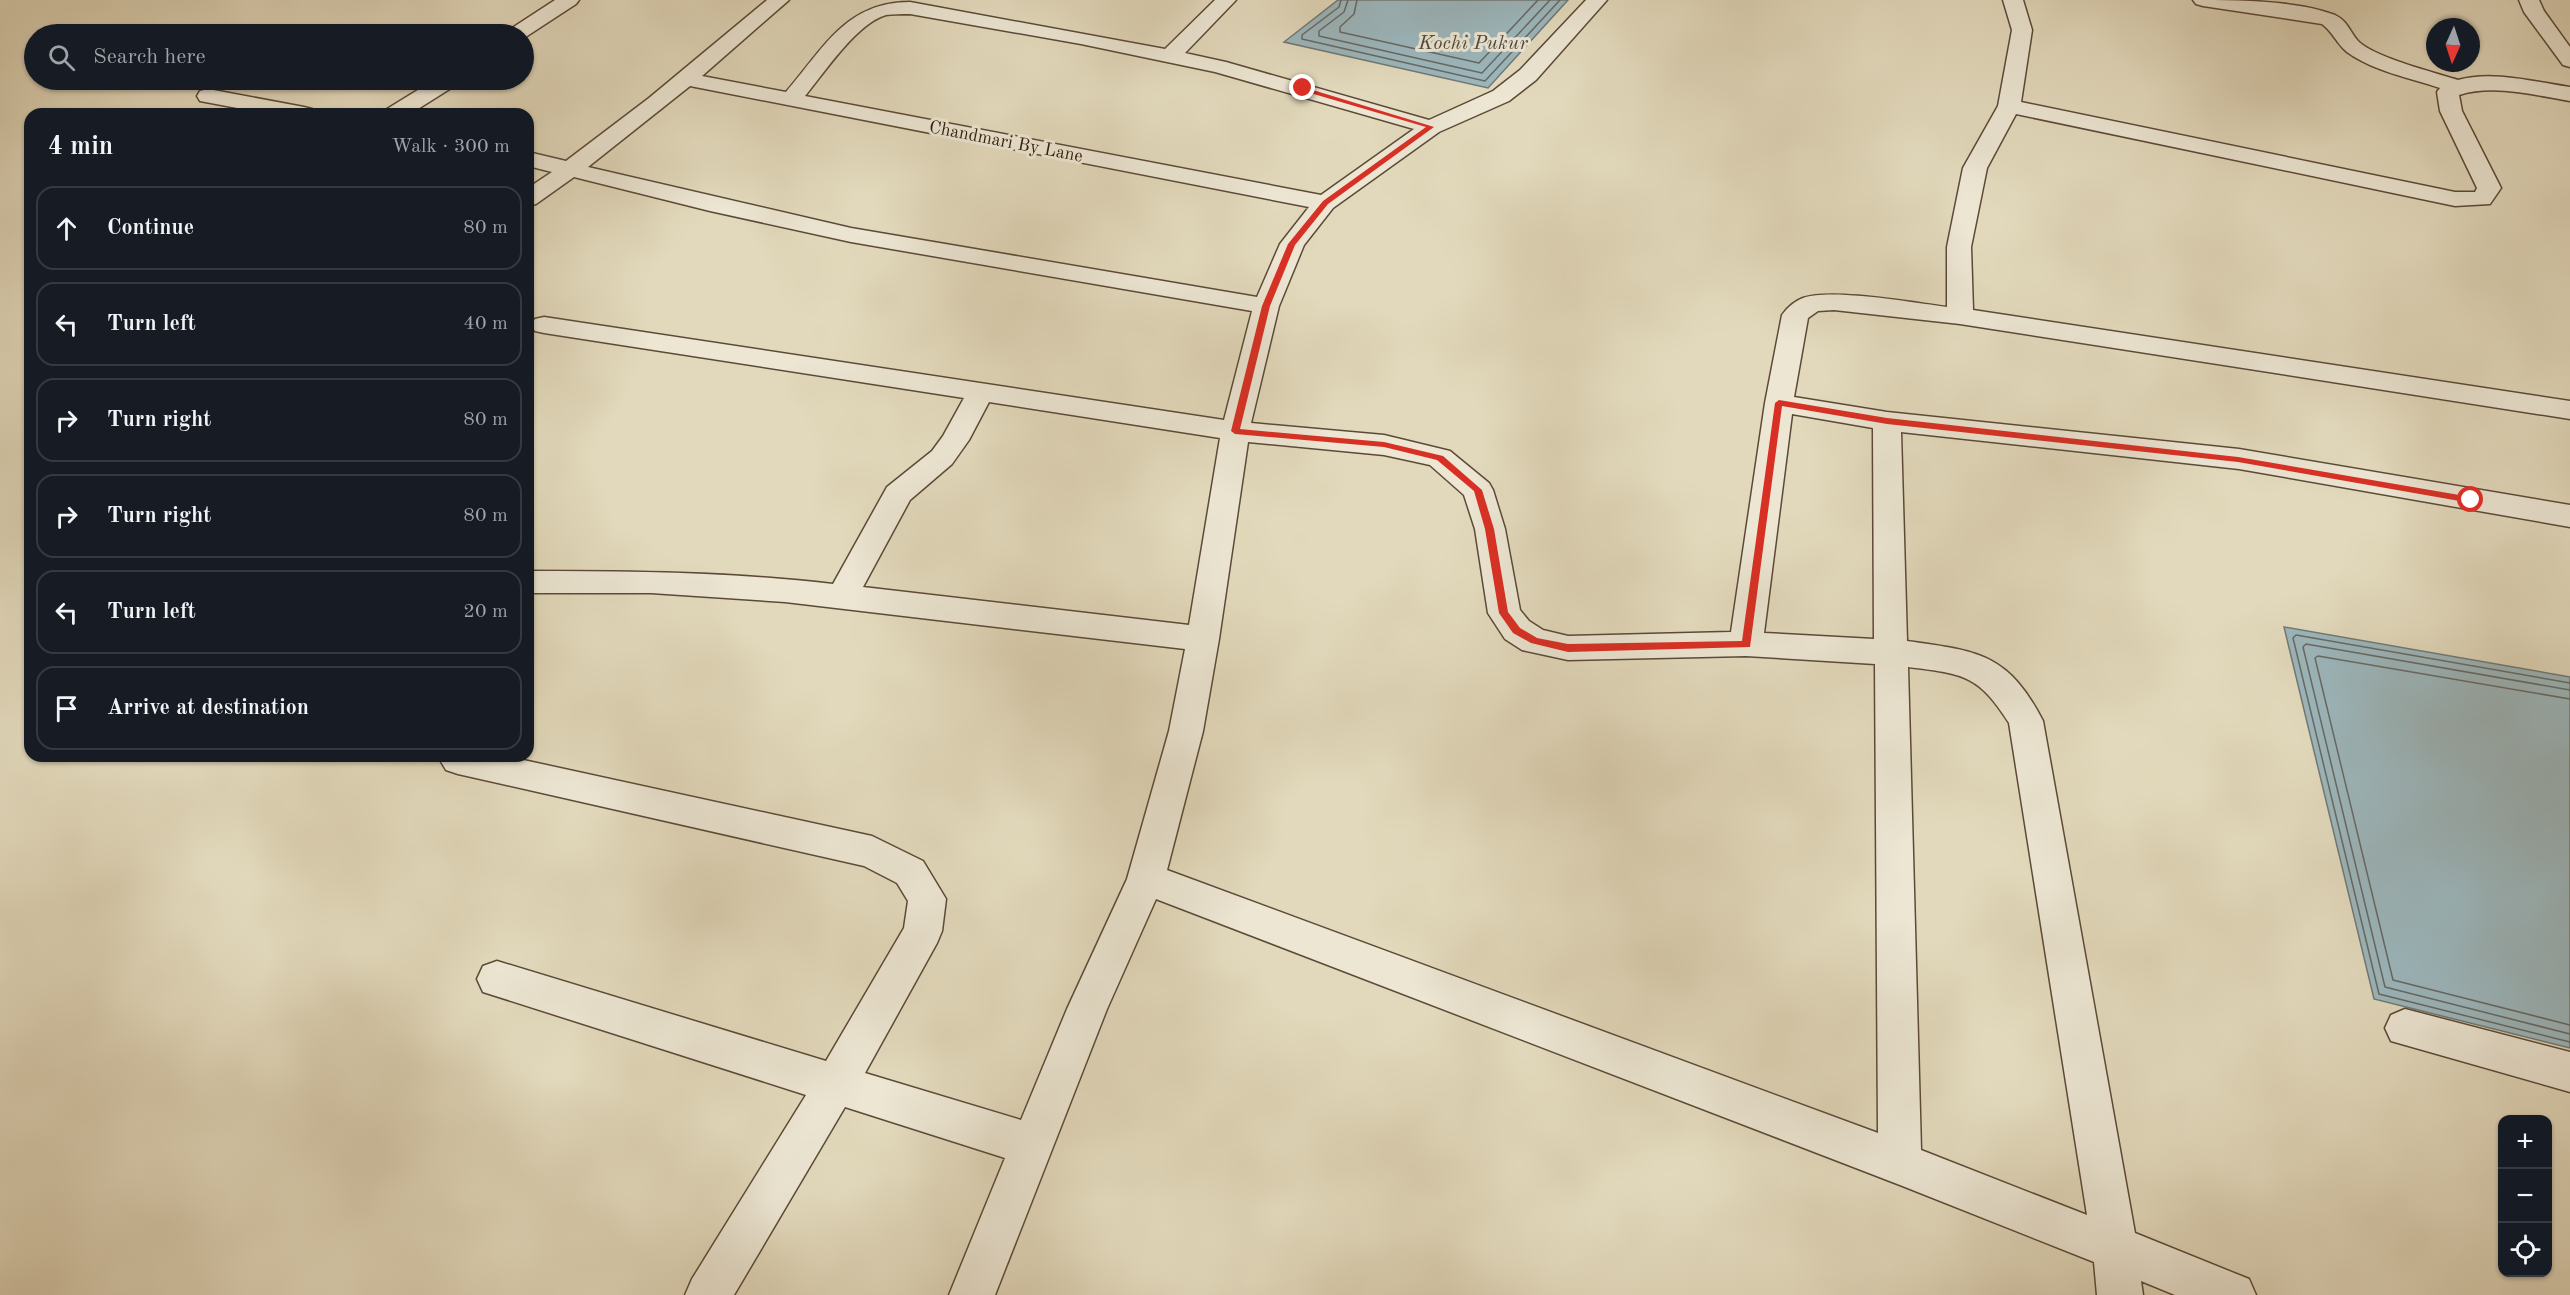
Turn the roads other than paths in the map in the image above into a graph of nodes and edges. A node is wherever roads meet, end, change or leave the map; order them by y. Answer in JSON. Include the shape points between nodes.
{"nodes":[{"id":1,"x":569,"y":0,"type":"edge"},
{"id":2,"x":778,"y":0,"type":"edge"},
{"id":3,"x":1226,"y":0,"type":"edge"},
{"id":4,"x":1598,"y":0,"type":"edge"},
{"id":5,"x":2013,"y":0,"type":"edge"},
{"id":6,"x":2203,"y":0,"type":"edge"},
{"id":7,"x":2529,"y":0,"type":"edge"},
{"id":8,"x":532,"y":24,"type":"edge"},
{"id":9,"x":1170,"y":56,"type":"junction"},
{"id":10,"x":2570,"y":61,"type":"edge"},
{"id":11,"x":686,"y":79,"type":"junction"},
{"id":12,"x":2460,"y":88,"type":"junction"},
{"id":13,"x":432,"y":90,"type":"edge"},
{"id":14,"x":2570,"y":94,"type":"edge"},
{"id":15,"x":208,"y":96,"type":"dead end"},
{"id":16,"x":791,"y":99,"type":"junction"},
{"id":17,"x":2009,"y":106,"type":"junction"},
{"id":18,"x":272,"y":108,"type":"edge"},
{"id":19,"x":404,"y":108,"type":"edge"},
{"id":20,"x":1431,"y":127,"type":"junction"},
{"id":21,"x":534,"y":160,"type":"edge"},
{"id":22,"x":572,"y":169,"type":"junction"},
{"id":23,"x":534,"y":195,"type":"edge"},
{"id":24,"x":1325,"y":203,"type":"junction"},
{"id":25,"x":1266,"y":306,"type":"junction"},
{"id":26,"x":1960,"y":316,"type":"junction"},
{"id":27,"x":544,"y":325,"type":"dead end"},
{"id":28,"x":981,"y":392,"type":"junction"},
{"id":29,"x":1779,"y":403,"type":"junction"},
{"id":30,"x":2570,"y":410,"type":"edge"},
{"id":31,"x":1887,"y":421,"type":"junction"},
{"id":32,"x":1235,"y":431,"type":"junction"},
{"id":33,"x":2570,"y":516,"type":"edge"},
{"id":34,"x":534,"y":582,"type":"edge"},
{"id":35,"x":842,"y":596,"type":"junction"},
{"id":36,"x":1203,"y":639,"type":"junction"},
{"id":37,"x":1746,"y":644,"type":"junction"},
{"id":38,"x":1892,"y":652,"type":"junction"},
{"id":39,"x":467,"y":762,"type":"edge"},
{"id":40,"x":1146,"y":879,"type":"junction"},
{"id":41,"x":497,"y":979,"type":"dead end"},
{"id":42,"x":2405,"y":1028,"type":"dead end"},
{"id":43,"x":2570,"y":1072,"type":"edge"},
{"id":44,"x":836,"y":1084,"type":"junction"},
{"id":45,"x":1032,"y":1145,"type":"junction"},
{"id":46,"x":1900,"y":1163,"type":"junction"},
{"id":47,"x":2115,"y":1249,"type":"junction"},
{"id":48,"x":708,"y":1295,"type":"edge"},
{"id":49,"x":972,"y":1295,"type":"edge"},
{"id":50,"x":2120,"y":1295,"type":"edge"},
{"id":51,"x":2233,"y":1295,"type":"edge"}],
"edges":[{"from":1,"to":8,"type":"street"},
{"from":2,"to":11,"type":"street"},
{"from":3,"to":9,"type":"street"},
{"from":4,"to":20,"type":"street","via":[[1528,75],[1501,96]]},
{"from":5,"to":17,"type":"street","via":[[2022,30]]},
{"from":6,"to":12,"type":"street","via":[[2329,20],[2352,46],[2370,57]]},
{"from":7,"to":10,"type":"street"},
{"from":9,"to":16,"type":"street","via":[[921,10],[890,8],[871,13],[857,24]]},
{"from":9,"to":20,"type":"street","via":[[1303,88]]},
{"from":11,"to":16,"type":"street","name":"Chandmari By Lane"},
{"from":11,"to":22,"type":"street"},
{"from":12,"to":14,"type":"street","via":[[2467,84],[2503,84]]},
{"from":12,"to":17,"type":"street","via":[[2448,92],[2451,111],[2489,188],[2481,199],[2455,199]]},
{"from":13,"to":19,"type":"street"},
{"from":15,"to":18,"type":"street"},
{"from":16,"to":24,"type":"street","name":"Chandmari By Lane"},
{"from":17,"to":26,"type":"street","via":[[1975,168],[1959,247]]},
{"from":20,"to":24,"type":"street"},
{"from":21,"to":22,"type":"street"},
{"from":22,"to":23,"type":"street"},
{"from":22,"to":25,"type":"street","via":[[851,235]]},
{"from":24,"to":25,"type":"street","via":[[1292,244]]},
{"from":25,"to":32,"type":"street"},
{"from":26,"to":29,"type":"street","via":[[1834,302],[1811,304],[1795,315]]},
{"from":26,"to":30,"type":"street"},
{"from":27,"to":28,"type":"street"},
{"from":28,"to":32,"type":"street"},
{"from":28,"to":35,"type":"street","via":[[937,464],[909,481],[898,494]]},
{"from":29,"to":31,"type":"street"},
{"from":29,"to":37,"type":"street"},
{"from":31,"to":33,"type":"street","via":[[2238,459]]},
{"from":31,"to":38,"type":"street"},
{"from":32,"to":36,"type":"street"},
{"from":32,"to":37,"type":"street","via":[[1384,444],[1440,458],[1478,490],[1490,529],[1504,613],[1517,630],[1534,641],[1568,648]]},
{"from":34,"to":35,"type":"street","via":[[651,582]]},
{"from":35,"to":36,"type":"street"},
{"from":36,"to":40,"type":"street","via":[[1186,732]]},
{"from":37,"to":38,"type":"street"},
{"from":38,"to":46,"type":"street"},
{"from":38,"to":47,"type":"street","via":[[1978,667],[2005,688],[2026,721]]},
{"from":39,"to":44,"type":"street","via":[[872,852],[910,872],[927,899],[924,931]]},
{"from":40,"to":45,"type":"street","via":[[1087,1009]]},
{"from":40,"to":46,"type":"street"},
{"from":41,"to":44,"type":"street"},
{"from":42,"to":43,"type":"street"},
{"from":44,"to":45,"type":"street"},
{"from":44,"to":48,"type":"street"},
{"from":45,"to":49,"type":"street"},
{"from":46,"to":47,"type":"street"},
{"from":47,"to":50,"type":"street"},
{"from":47,"to":51,"type":"street"}]}
